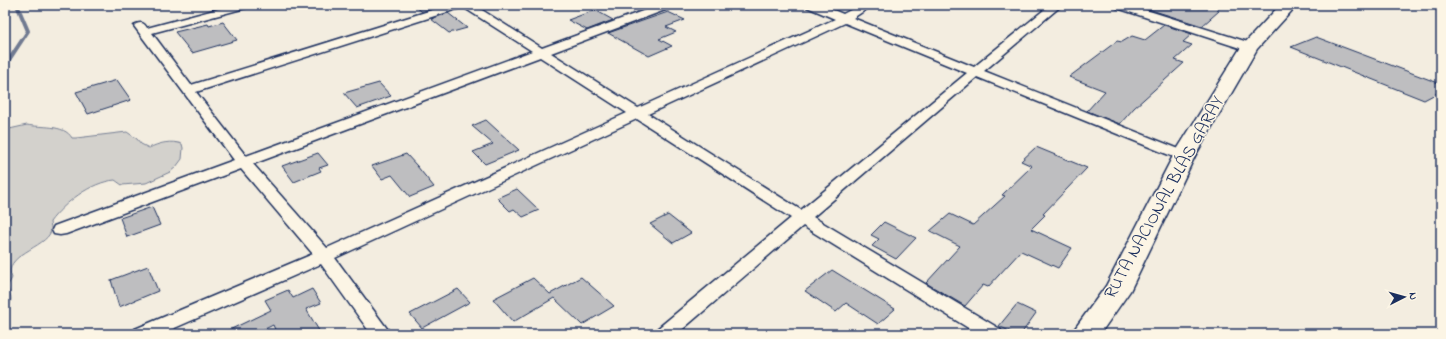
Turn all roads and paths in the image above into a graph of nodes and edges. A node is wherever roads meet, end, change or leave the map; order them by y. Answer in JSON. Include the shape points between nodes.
{"nodes":[{"id":1,"x":245,"y":5,"type":"edge"},
{"id":2,"x":459,"y":5,"type":"edge"},
{"id":3,"x":467,"y":5,"type":"edge"},
{"id":4,"x":669,"y":5,"type":"edge"},
{"id":5,"x":811,"y":5,"type":"edge"},
{"id":6,"x":868,"y":5,"type":"edge"},
{"id":7,"x":1057,"y":5,"type":"edge"},
{"id":8,"x":1118,"y":5,"type":"edge"},
{"id":9,"x":1289,"y":5,"type":"edge"},
{"id":10,"x":843,"y":19,"type":"junction"},
{"id":11,"x":1250,"y":47,"type":"junction"},
{"id":12,"x":540,"y":53,"type":"junction"},
{"id":13,"x":974,"y":73,"type":"junction"},
{"id":14,"x":188,"y":90,"type":"junction"},
{"id":15,"x":638,"y":113,"type":"junction"},
{"id":16,"x":1184,"y":156,"type":"junction"},
{"id":17,"x":243,"y":162,"type":"junction"},
{"id":18,"x":802,"y":218,"type":"junction"},
{"id":19,"x":60,"y":230,"type":"dead end"},
{"id":20,"x":324,"y":256,"type":"junction"},
{"id":21,"x":142,"y":334,"type":"edge"},
{"id":22,"x":381,"y":334,"type":"edge"},
{"id":23,"x":664,"y":334,"type":"edge"},
{"id":24,"x":993,"y":334,"type":"edge"},
{"id":25,"x":1085,"y":334,"type":"edge"}],
"edges":[{"from":1,"to":14,"type":"street","via":[[142,29]]},
{"from":2,"to":14,"type":"street"},
{"from":3,"to":12,"type":"street"},
{"from":4,"to":12,"type":"street"},
{"from":5,"to":10,"type":"street"},
{"from":6,"to":10,"type":"street"},
{"from":7,"to":13,"type":"street"},
{"from":8,"to":11,"type":"street"},
{"from":9,"to":11,"type":"highway","name":"RUTA NACIONAL BLÁS GARAY"},
{"from":10,"to":13,"type":"street"},
{"from":10,"to":15,"type":"street"},
{"from":11,"to":16,"type":"highway","name":"RUTA NACIONAL BLÁS GARAY"},
{"from":12,"to":15,"type":"street"},
{"from":12,"to":17,"type":"street"},
{"from":13,"to":16,"type":"street"},
{"from":13,"to":18,"type":"street"},
{"from":14,"to":17,"type":"street"},
{"from":15,"to":18,"type":"street"},
{"from":15,"to":20,"type":"street"},
{"from":16,"to":25,"type":"highway","name":"RUTA NACIONAL BLÁS GARAY","via":[[1117,291]]},
{"from":17,"to":19,"type":"street"},
{"from":17,"to":20,"type":"street"},
{"from":18,"to":23,"type":"street"},
{"from":18,"to":24,"type":"street"},
{"from":20,"to":21,"type":"street"},
{"from":20,"to":22,"type":"street"}]}
